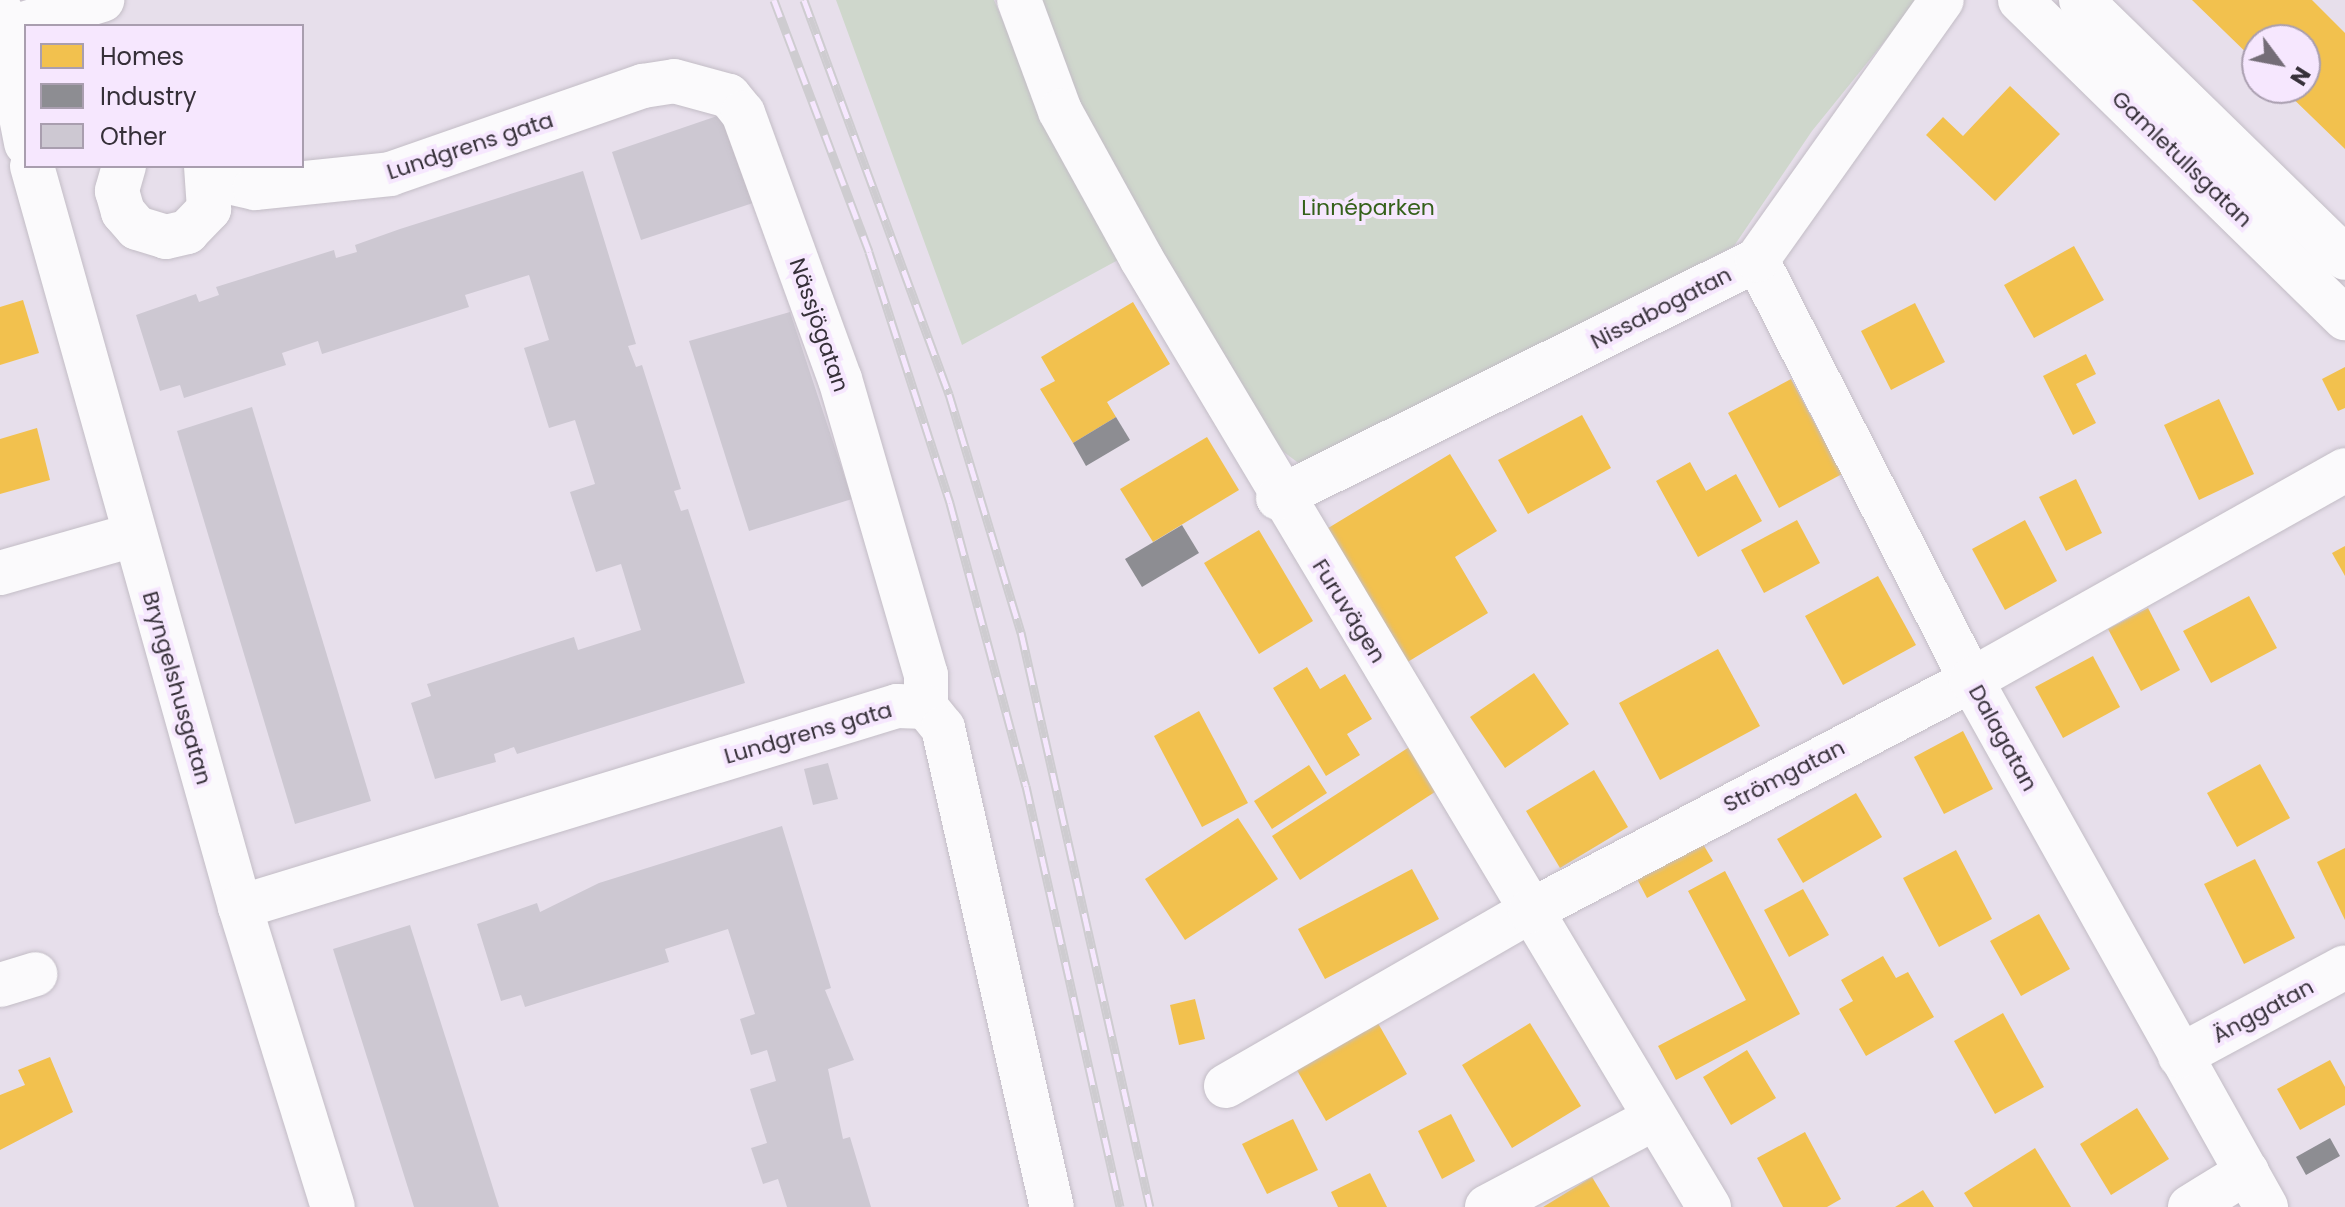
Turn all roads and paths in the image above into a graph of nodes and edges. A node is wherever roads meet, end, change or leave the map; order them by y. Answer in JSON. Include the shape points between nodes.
{"nodes":[{"id":1,"x":102,"y":0,"type":"edge"},
{"id":2,"x":1019,"y":0,"type":"edge"},
{"id":3,"x":1942,"y":0,"type":"edge"},
{"id":4,"x":2020,"y":0,"type":"edge"},
{"id":5,"x":2081,"y":0,"type":"edge"},
{"id":6,"x":1,"y":23,"type":"edge"},
{"id":7,"x":586,"y":108,"type":"joint"},
{"id":8,"x":24,"y":133,"type":"edge"},
{"id":9,"x":33,"y":168,"type":"edge"},
{"id":10,"x":123,"y":168,"type":"edge"},
{"id":11,"x":209,"y":172,"type":"edge"},
{"id":12,"x":2345,"y":258,"type":"edge"},
{"id":13,"x":1757,"y":260,"type":"junction"},
{"id":14,"x":2345,"y":318,"type":"edge"},
{"id":15,"x":2345,"y":470,"type":"edge"},
{"id":16,"x":1278,"y":498,"type":"junction"},
{"id":17,"x":133,"y":535,"type":"junction"},
{"id":18,"x":0,"y":573,"type":"edge"},
{"id":19,"x":1971,"y":680,"type":"junction"},
{"id":20,"x":926,"y":707,"type":"junction"},
{"id":21,"x":240,"y":907,"type":"junction"},
{"id":22,"x":1530,"y":911,"type":"junction"},
{"id":23,"x":2345,"y":967,"type":"edge"},
{"id":24,"x":2180,"y":1056,"type":"junction"},
{"id":25,"x":1226,"y":1086,"type":"dead end"},
{"id":26,"x":1655,"y":1118,"type":"junction"},
{"id":27,"x":2257,"y":1189,"type":"edge"},
{"id":28,"x":333,"y":1207,"type":"edge"},
{"id":29,"x":1052,"y":1207,"type":"edge"},
{"id":30,"x":1487,"y":1207,"type":"edge"},
{"id":31,"x":1709,"y":1207,"type":"edge"},
{"id":32,"x":2190,"y":1207,"type":"edge"}],
"edges":[{"from":1,"to":6,"type":"street"},
{"from":2,"to":16,"type":"street","name":"Furuvägen","via":[[1060,111]]},
{"from":3,"to":13,"type":"street","name":"Nissabogatan"},
{"from":4,"to":14,"type":"street","name":"Gamletullsgatan"},
{"from":5,"to":12,"type":"street","name":"Gamletullsgatan"},
{"from":6,"to":8,"type":"street"},
{"from":7,"to":11,"type":"street","name":"Lundgrens gata","via":[[390,174],[255,188]]},
{"from":7,"to":20,"type":"street","name":"Nässjögatan","via":[[674,81],[729,96],[743,113],[840,379],[926,675]]},
{"from":9,"to":17,"type":"street","name":"Bryngelshusgatan"},
{"from":10,"to":11,"type":"street","name":"Lundgrens gata","via":[[117,191],[123,212],[156,237],[187,232],[203,218]]},
{"from":13,"to":16,"type":"street","name":"Nissabogatan"},
{"from":13,"to":19,"type":"street","name":"Dalagatan"},
{"from":15,"to":19,"type":"street","name":"Strömgatan"},
{"from":16,"to":22,"type":"street","name":"Furuvägen"},
{"from":17,"to":18,"type":"street"},
{"from":17,"to":21,"type":"street","name":"Bryngelshusgatan"},
{"from":19,"to":22,"type":"street","name":"Strömgatan"},
{"from":19,"to":24,"type":"street","name":"Dalagatan"},
{"from":20,"to":21,"type":"street","name":"Lundgrens gata","via":[[897,706]]},
{"from":20,"to":29,"type":"street","via":[[943,728]]},
{"from":21,"to":28,"type":"street","name":"Bryngelshusgatan"},
{"from":22,"to":25,"type":"street","name":"Strömgatan"},
{"from":22,"to":26,"type":"street","name":"Furuvägen"},
{"from":23,"to":24,"type":"street","name":"Änggatan"},
{"from":24,"to":27,"type":"street","name":"Dalagatan"},
{"from":26,"to":30,"type":"street"},
{"from":26,"to":31,"type":"street","name":"Furuvägen"},
{"from":27,"to":32,"type":"street"}]}
